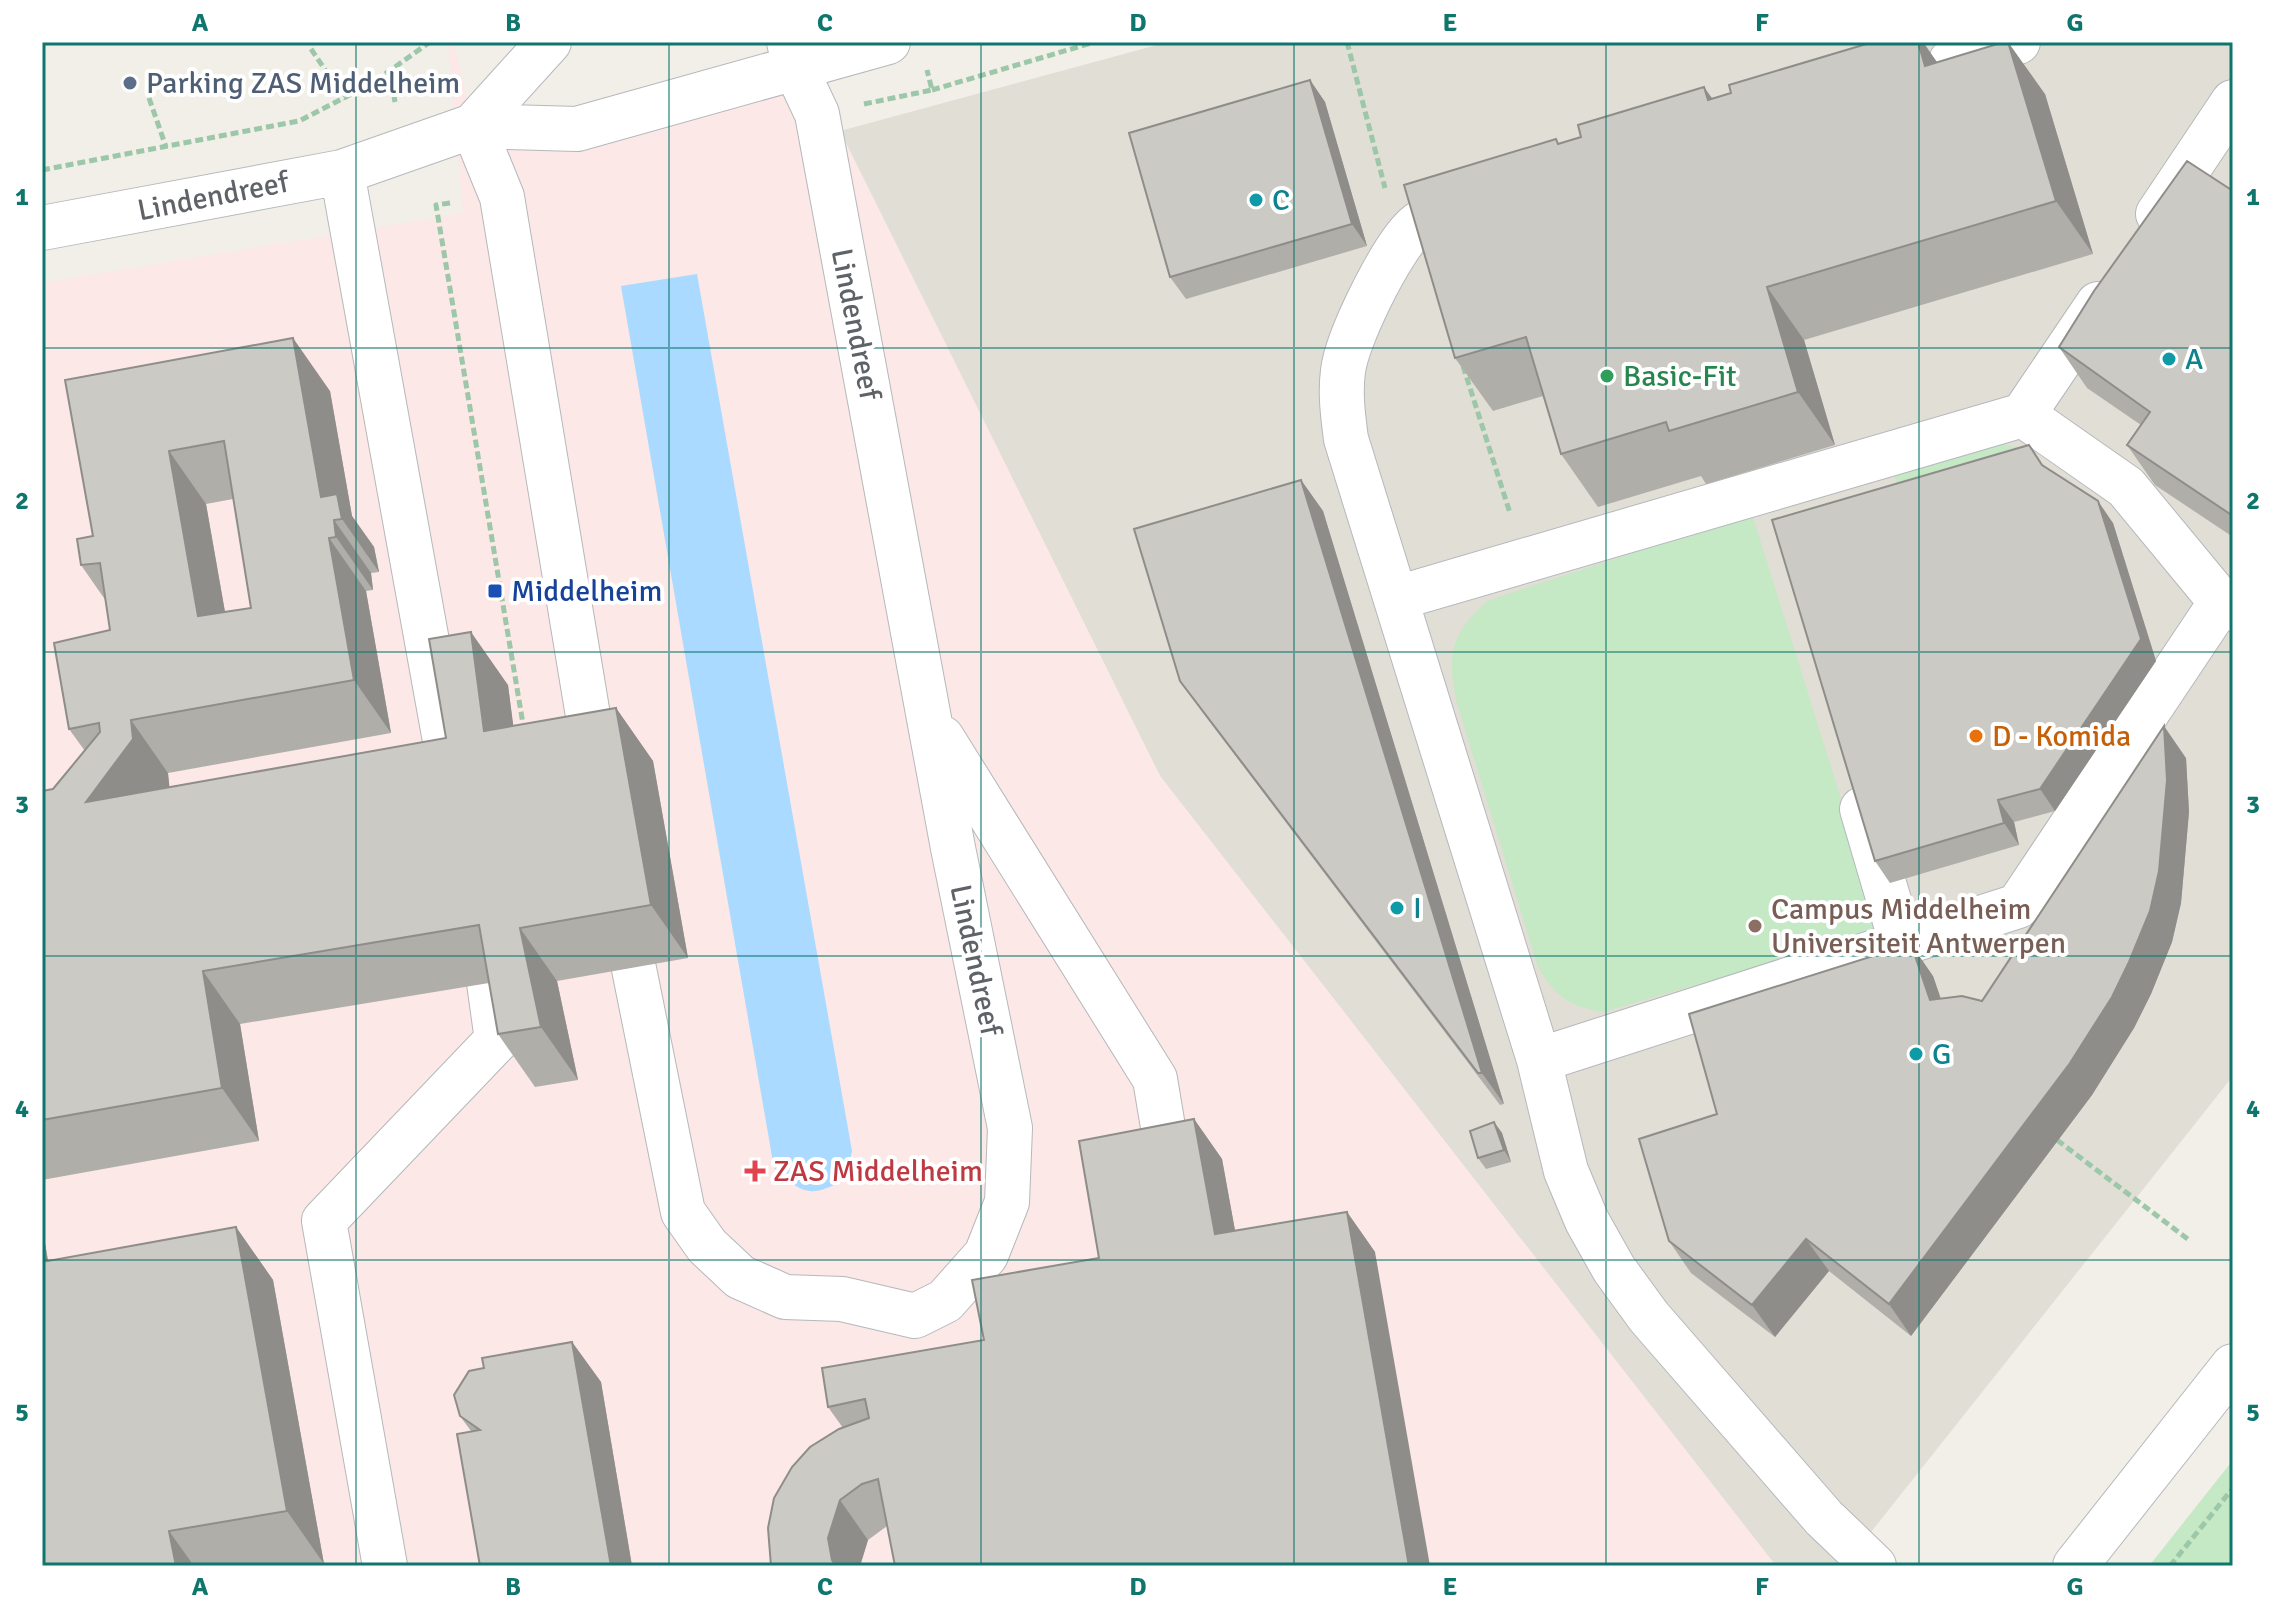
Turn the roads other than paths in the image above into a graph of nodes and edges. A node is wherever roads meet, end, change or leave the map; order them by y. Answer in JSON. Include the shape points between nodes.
{"nodes":[{"id":1,"x":549,"y":42,"type":"edge"},
{"id":2,"x":888,"y":42,"type":"edge"},
{"id":3,"x":2018,"y":42,"type":"edge"},
{"id":4,"x":792,"y":54,"type":"edge"},
{"id":5,"x":1911,"y":73,"type":"edge"},
{"id":6,"x":2233,"y":102,"type":"edge"},
{"id":7,"x":473,"y":126,"type":"junction"},
{"id":8,"x":342,"y":172,"type":"junction"},
{"id":9,"x":1513,"y":186,"type":"edge"},
{"id":10,"x":42,"y":228,"type":"edge"},
{"id":11,"x":2023,"y":415,"type":"junction"},
{"id":12,"x":2152,"y":451,"type":"edge"},
{"id":13,"x":2126,"y":487,"type":"junction"},
{"id":14,"x":1397,"y":598,"type":"junction"},
{"id":15,"x":2227,"y":606,"type":"edge"},
{"id":16,"x":929,"y":716,"type":"junction"},
{"id":17,"x":1848,"y":764,"type":"edge"},
{"id":18,"x":597,"y":770,"type":"edge"},
{"id":19,"x":455,"y":796,"type":"edge"},
{"id":20,"x":1902,"y":945,"type":"junction"},
{"id":21,"x":634,"y":969,"type":"edge"},
{"id":22,"x":489,"y":983,"type":"edge"},
{"id":23,"x":1539,"y":1060,"type":"junction"},
{"id":24,"x":1170,"y":1169,"type":"edge"},
{"id":25,"x":874,"y":1308,"type":"junction"},
{"id":26,"x":931,"y":1352,"type":"edge"},
{"id":27,"x":2233,"y":1366,"type":"edge"},
{"id":28,"x":385,"y":1566,"type":"edge"},
{"id":29,"x":1874,"y":1566,"type":"edge"},
{"id":30,"x":2075,"y":1566,"type":"edge"}],
"edges":[{"from":1,"to":7,"type":"street","name":"Lindendreef"},
{"from":2,"to":4,"type":"street","name":"Lindendreef"},
{"from":3,"to":5,"type":"street"},
{"from":4,"to":7,"type":"street","name":"Lindendreef","via":[[577,129]]},
{"from":4,"to":16,"type":"street","name":"Lindendreef","via":[[817,114]]},
{"from":6,"to":11,"type":"street"},
{"from":7,"to":8,"type":"street","name":"Lindendreef"},
{"from":7,"to":18,"type":"street","via":[[502,197]]},
{"from":8,"to":10,"type":"street","name":"Lindendreef"},
{"from":8,"to":19,"type":"street"},
{"from":9,"to":14,"type":"street","via":[[1437,212],[1415,227],[1400,244],[1351,338],[1341,402],[1346,439]]},
{"from":11,"to":13,"type":"street"},
{"from":11,"to":14,"type":"street","via":[[1771,506],[1524,558]]},
{"from":12,"to":13,"type":"street"},
{"from":13,"to":15,"type":"street"},
{"from":14,"to":23,"type":"street"},
{"from":15,"to":20,"type":"street","via":[[2018,906]]},
{"from":16,"to":24,"type":"street","via":[[1155,1079]]},
{"from":16,"to":25,"type":"street","name":"Lindendreef","via":[[1010,1128],[1007,1202],[986,1255],[945,1301],[915,1316]]},
{"from":17,"to":20,"type":"street"},
{"from":20,"to":23,"type":"street"},
{"from":21,"to":25,"type":"street","name":"Lindendreef","via":[[683,1212],[707,1246],[740,1277],[785,1297],[842,1299]]},
{"from":22,"to":28,"type":"street","via":[[497,1040],[324,1221]]},
{"from":23,"to":29,"type":"street","via":[[1566,1171],[1614,1269],[1649,1317],[1824,1518]]},
{"from":25,"to":26,"type":"street"},
{"from":27,"to":30,"type":"street"}]}
